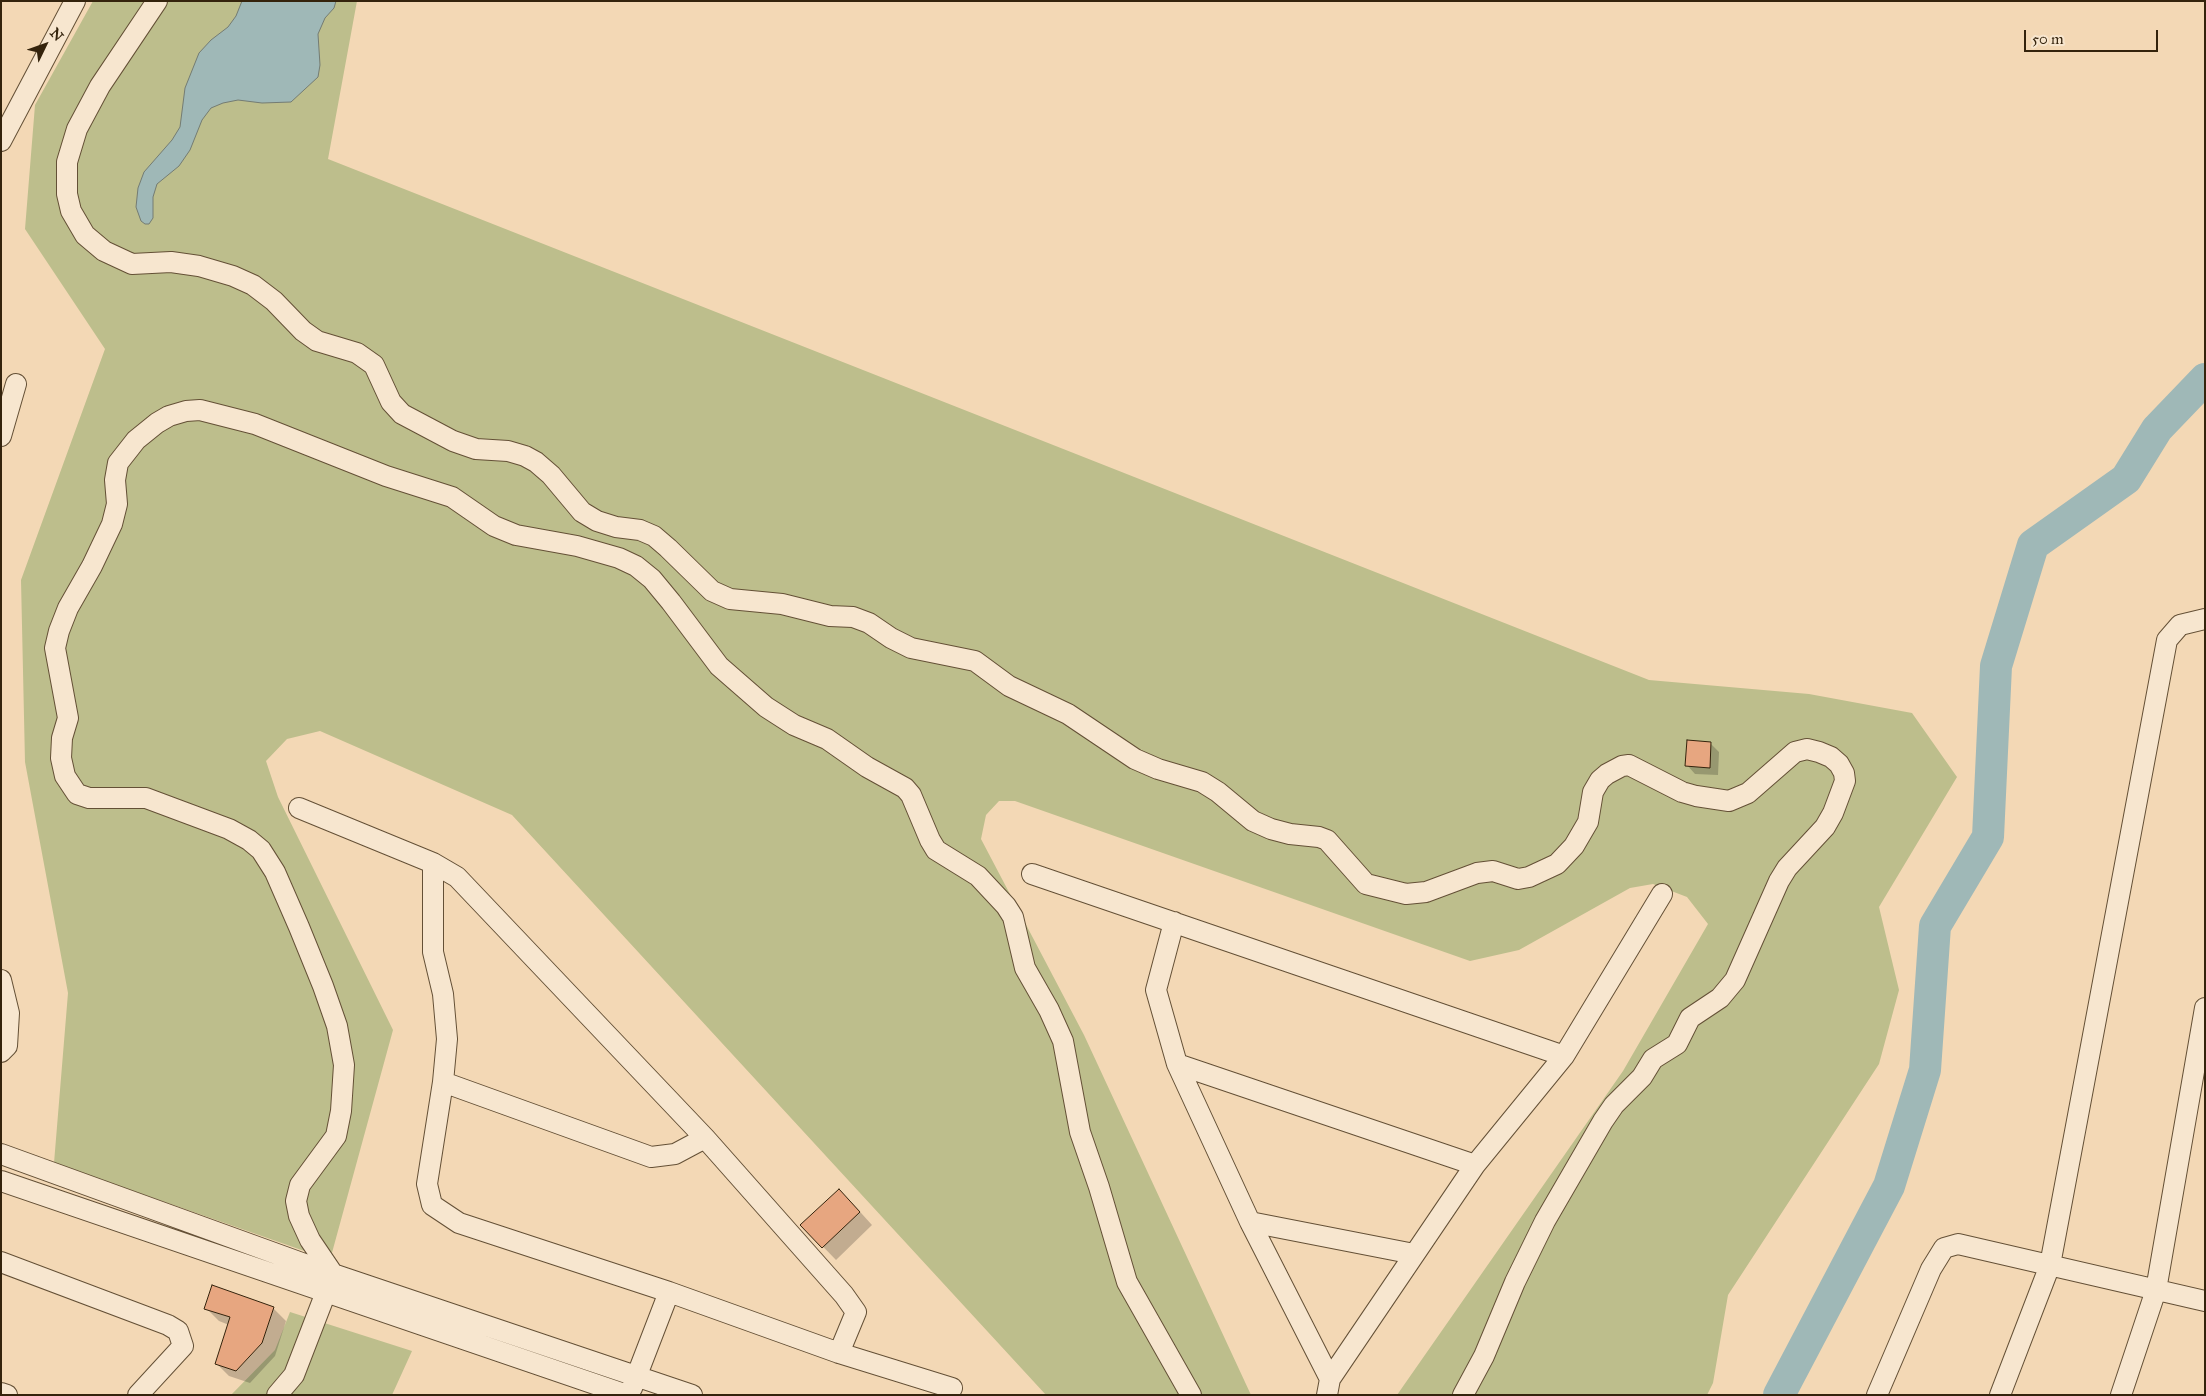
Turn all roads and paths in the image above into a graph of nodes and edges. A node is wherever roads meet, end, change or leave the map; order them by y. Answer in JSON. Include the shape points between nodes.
{"nodes":[{"id":1,"x":75,"y":1,"type":"edge"},
{"id":2,"x":157,"y":1,"type":"edge"},
{"id":3,"x":1,"y":141,"type":"edge"},
{"id":4,"x":1,"y":393,"type":"edge"},
{"id":5,"x":1,"y":436,"type":"edge"},
{"id":6,"x":2205,"y":619,"type":"edge"},
{"id":7,"x":300,"y":808,"type":"dead end"},
{"id":8,"x":433,"y":863,"type":"junction"},
{"id":9,"x":1032,"y":874,"type":"dead end"},
{"id":10,"x":1662,"y":894,"type":"dead end"},
{"id":11,"x":1174,"y":922,"type":"junction"},
{"id":12,"x":1,"y":980,"type":"edge"},
{"id":13,"x":2205,"y":1008,"type":"edge"},
{"id":14,"x":1,"y":1052,"type":"edge"},
{"id":15,"x":1564,"y":1056,"type":"junction"},
{"id":16,"x":1176,"y":1064,"type":"junction"},
{"id":17,"x":443,"y":1082,"type":"junction"},
{"id":18,"x":705,"y":1138,"type":"junction"},
{"id":19,"x":1,"y":1154,"type":"edge"},
{"id":20,"x":1475,"y":1165,"type":"junction"},
{"id":21,"x":1,"y":1181,"type":"edge"},
{"id":22,"x":1250,"y":1222,"type":"junction"},
{"id":23,"x":1414,"y":1254,"type":"junction"},
{"id":24,"x":1,"y":1262,"type":"edge"},
{"id":25,"x":2050,"y":1265,"type":"junction"},
{"id":26,"x":330,"y":1283,"type":"junction"},
{"id":27,"x":2156,"y":1290,"type":"junction"},
{"id":28,"x":669,"y":1292,"type":"junction"},
{"id":29,"x":2205,"y":1301,"type":"edge"},
{"id":30,"x":839,"y":1353,"type":"junction"},
{"id":31,"x":637,"y":1376,"type":"junction"},
{"id":32,"x":1329,"y":1387,"type":"edge"},
{"id":33,"x":952,"y":1388,"type":"dead end"},
{"id":34,"x":1,"y":1392,"type":"edge"},
{"id":35,"x":7,"y":1395,"type":"edge"},
{"id":36,"x":138,"y":1395,"type":"edge"},
{"id":37,"x":277,"y":1395,"type":"edge"},
{"id":38,"x":628,"y":1395,"type":"edge"},
{"id":39,"x":692,"y":1395,"type":"edge"},
{"id":40,"x":1191,"y":1395,"type":"edge"},
{"id":41,"x":1463,"y":1395,"type":"edge"},
{"id":42,"x":1877,"y":1395,"type":"edge"},
{"id":43,"x":2000,"y":1395,"type":"edge"},
{"id":44,"x":2121,"y":1395,"type":"edge"}],
"edges":[{"from":1,"to":3,"type":"street"},
{"from":2,"to":41,"type":"street","via":[[100,86],[77,129],[67,162],[67,194],[71,212],[85,235],[104,251],[132,264],[171,262],[199,266],[253,285],[317,341],[357,353],[374,365],[391,402],[402,414],[453,441],[476,449],[508,451],[536,462],[582,512],[597,521],[654,536],[712,591],[730,599],[782,604],[830,616],[852,617],[869,622],[911,648],[976,661],[1009,686],[1068,714],[1135,759],[1202,782],[1253,822],[1290,834],[1319,836],[1327,840],[1366,884],[1406,894],[1426,892],[1477,873],[1493,871],[1518,879],[1529,877],[1556,864],[1574,846],[1588,822],[1593,792],[1600,780],[1622,766],[1629,765],[1689,794],[1729,801],[1748,793],[1795,752],[1808,749],[1831,757],[1839,764],[1845,781],[1833,813],[1779,881],[1734,980],[1720,998],[1690,1018],[1676,1044],[1653,1059],[1642,1077],[1603,1121],[1545,1221]]},
{"from":4,"to":5,"type":"street","via":[[16,384]]},
{"from":6,"to":25,"type":"street","via":[[2180,625],[2167,640]]},
{"from":7,"to":8,"type":"street"},
{"from":8,"to":17,"type":"street","via":[[433,952],[443,994],[447,1038]]},
{"from":8,"to":18,"type":"street","via":[[457,877]]},
{"from":9,"to":11,"type":"street"},
{"from":10,"to":15,"type":"street"},
{"from":11,"to":15,"type":"street"},
{"from":11,"to":16,"type":"street","via":[[1156,990]]},
{"from":12,"to":14,"type":"street","via":[[10,1013],[7,1046]]},
{"from":13,"to":27,"type":"street"},
{"from":15,"to":20,"type":"street"},
{"from":16,"to":20,"type":"street"},
{"from":16,"to":22,"type":"street"},
{"from":17,"to":18,"type":"street","via":[[651,1157],[676,1154]]},
{"from":17,"to":28,"type":"street","via":[[427,1184],[432,1205],[459,1223]]},
{"from":18,"to":30,"type":"street","via":[[856,1312]]},
{"from":19,"to":26,"type":"street"},
{"from":20,"to":23,"type":"street"},
{"from":21,"to":26,"type":"street"},
{"from":22,"to":23,"type":"street"},
{"from":22,"to":32,"type":"street"},
{"from":23,"to":32,"type":"street"},
{"from":24,"to":36,"type":"street","via":[[168,1324],[178,1331],[183,1346]]},
{"from":25,"to":27,"type":"street"},
{"from":25,"to":42,"type":"street","via":[[1958,1244],[1944,1248],[1931,1268]]},
{"from":25,"to":43,"type":"street"},
{"from":26,"to":31,"type":"street"},
{"from":26,"to":37,"type":"street","via":[[294,1375]]},
{"from":26,"to":38,"type":"street"},
{"from":26,"to":40,"type":"street","via":[[299,1216],[296,1201],[300,1185],[336,1136],[344,1065],[337,1026],[323,986],[275,872],[261,850],[229,829],[146,798],[89,798],[78,794],[65,776],[61,758],[68,718],[55,648],[68,608],[112,524],[118,463],[136,440],[157,423],[186,411],[200,410],[255,424],[386,476],[452,497],[494,526],[516,535],[577,546],[636,566],[652,579],[719,666],[778,716],[827,739],[905,788],[936,850],[978,876],[1012,916],[1025,968],[1062,1041],[1080,1132],[1127,1282]]},
{"from":27,"to":29,"type":"street"},
{"from":27,"to":44,"type":"street"},
{"from":28,"to":30,"type":"street"},
{"from":28,"to":31,"type":"street"},
{"from":30,"to":33,"type":"street"},
{"from":31,"to":38,"type":"street"},
{"from":31,"to":39,"type":"street"},
{"from":34,"to":35,"type":"street"}]}
